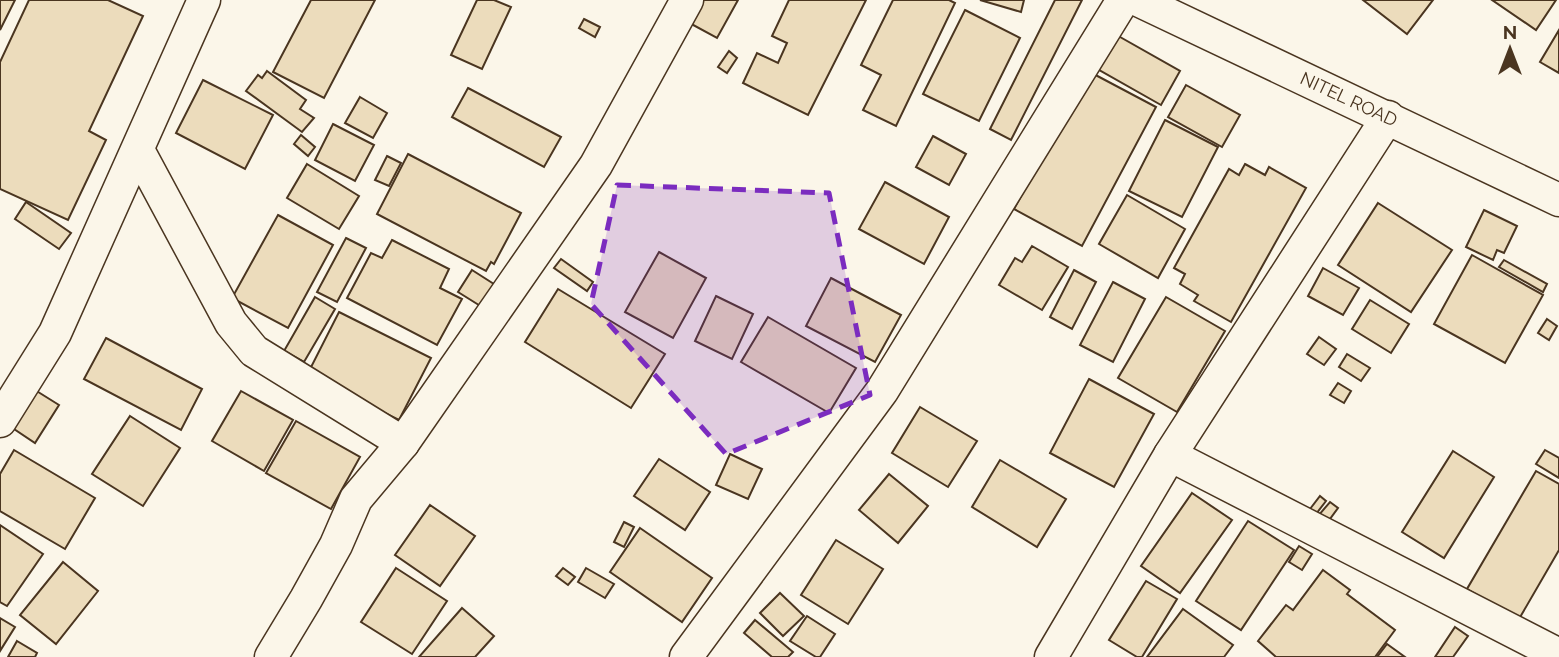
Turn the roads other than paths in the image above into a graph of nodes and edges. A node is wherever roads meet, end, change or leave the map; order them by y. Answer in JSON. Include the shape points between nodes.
{"nodes":[{"id":1,"x":204,"y":0,"type":"edge"},
{"id":2,"x":687,"y":0,"type":"edge"},
{"id":3,"x":1123,"y":0,"type":"edge"},
{"id":4,"x":1138,"y":0,"type":"edge"},
{"id":5,"x":1388,"y":117,"type":"junction"},
{"id":6,"x":138,"y":150,"type":"junction"},
{"id":7,"x":1559,"y":200,"type":"edge"},
{"id":8,"x":0,"y":421,"type":"edge"},
{"id":9,"x":403,"y":443,"type":"junction"},
{"id":10,"x":1170,"y":455,"type":"junction"},
{"id":11,"x":1559,"y":655,"type":"edge"},
{"id":12,"x":271,"y":657,"type":"edge"},
{"id":13,"x":686,"y":657,"type":"edge"},
{"id":14,"x":1051,"y":657,"type":"edge"}],
"edges":[{"from":1,"to":6,"type":"street"},
{"from":2,"to":9,"type":"street","via":[[596,165]]},
{"from":3,"to":13,"type":"street","via":[[883,391]]},
{"from":4,"to":5,"type":"street","name":"NITEL ROAD"},
{"from":5,"to":7,"type":"street","name":"NITEL ROAD"},
{"from":5,"to":10,"type":"street"},
{"from":6,"to":8,"type":"street","via":[[55,333]]},
{"from":6,"to":9,"type":"street","via":[[231,323],[254,351]]},
{"from":9,"to":12,"type":"street","via":[[356,499],[336,545]]},
{"from":10,"to":11,"type":"street"},
{"from":10,"to":14,"type":"street"}]}
